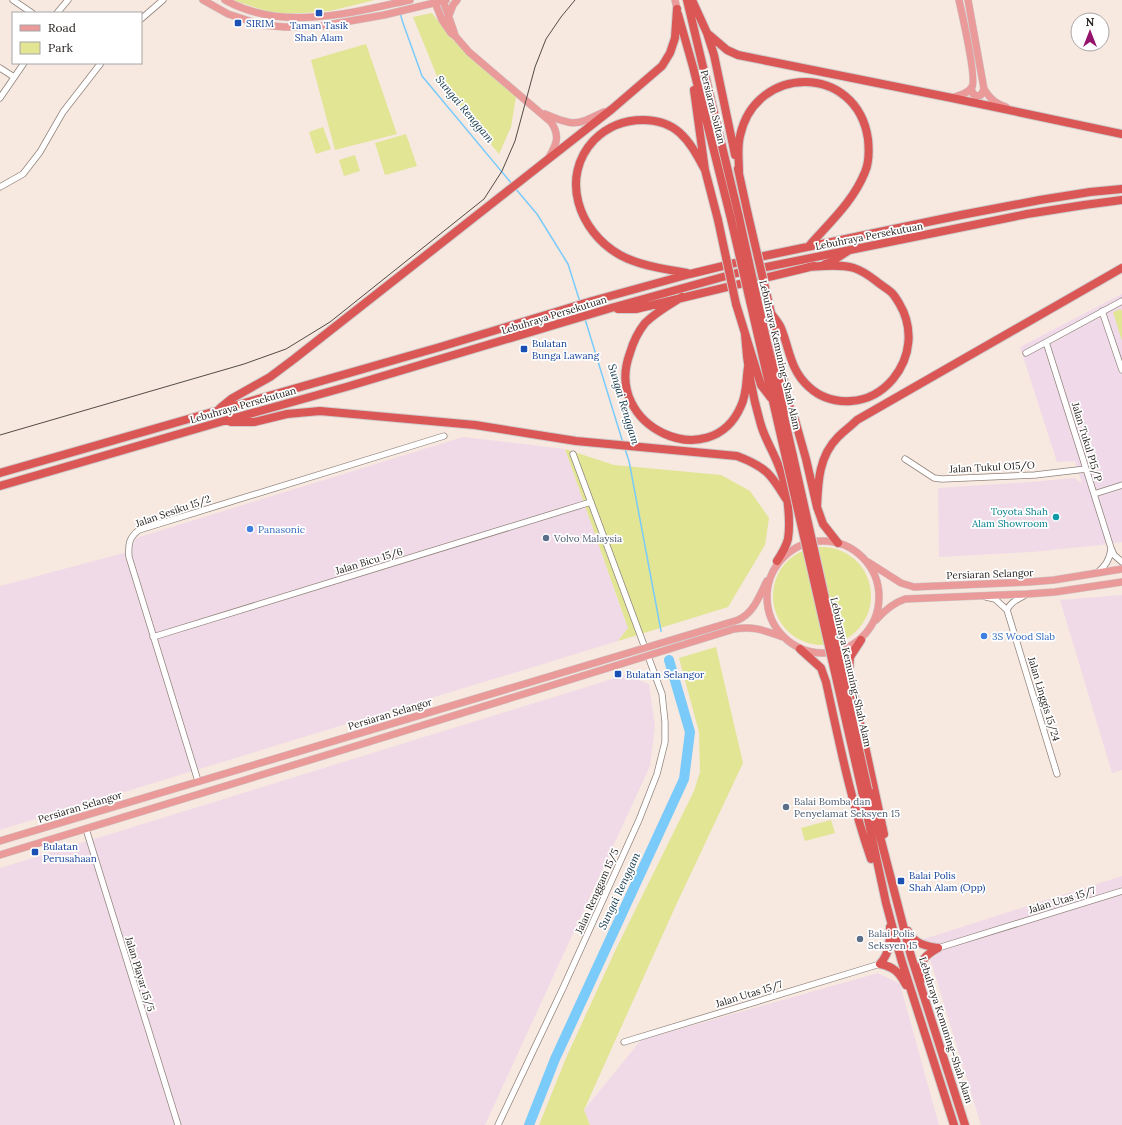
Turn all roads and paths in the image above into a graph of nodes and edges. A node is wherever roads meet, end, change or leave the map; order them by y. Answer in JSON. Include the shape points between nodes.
{"nodes":[{"id":1,"x":13,"y":0,"type":"edge"},
{"id":2,"x":68,"y":0,"type":"edge"},
{"id":3,"x":163,"y":0,"type":"edge"},
{"id":4,"x":203,"y":0,"type":"edge"},
{"id":5,"x":224,"y":0,"type":"edge"},
{"id":6,"x":410,"y":0,"type":"edge"},
{"id":7,"x":444,"y":0,"type":"edge"},
{"id":8,"x":457,"y":0,"type":"edge"},
{"id":9,"x":675,"y":0,"type":"edge"},
{"id":10,"x":687,"y":0,"type":"edge"},
{"id":11,"x":692,"y":0,"type":"edge"},
{"id":12,"x":959,"y":0,"type":"edge"},
{"id":13,"x":968,"y":0,"type":"edge"},
{"id":14,"x":435,"y":1,"type":"edge"},
{"id":15,"x":677,"y":9,"type":"junction"},
{"id":16,"x":31,"y":12,"type":"edge"},
{"id":17,"x":58,"y":12,"type":"edge"},
{"id":18,"x":142,"y":18,"type":"edge"},
{"id":19,"x":448,"y":18,"type":"junction"},
{"id":20,"x":707,"y":33,"type":"junction"},
{"id":21,"x":456,"y":37,"type":"junction"},
{"id":22,"x":23,"y":64,"type":"edge"},
{"id":23,"x":100,"y":64,"type":"edge"},
{"id":24,"x":693,"y":67,"type":"junction"},
{"id":25,"x":0,"y":68,"type":"edge"},
{"id":26,"x":14,"y":77,"type":"junction"},
{"id":27,"x":971,"y":88,"type":"junction"},
{"id":28,"x":984,"y":89,"type":"junction"},
{"id":29,"x":0,"y":98,"type":"edge"},
{"id":30,"x":952,"y":98,"type":"junction"},
{"id":31,"x":612,"y":109,"type":"junction"},
{"id":32,"x":539,"y":112,"type":"junction"},
{"id":33,"x":1022,"y":112,"type":"junction"},
{"id":34,"x":1122,"y":134,"type":"edge"},
{"id":35,"x":548,"y":159,"type":"junction"},
{"id":36,"x":705,"y":170,"type":"junction"},
{"id":37,"x":739,"y":172,"type":"junction"},
{"id":38,"x":0,"y":187,"type":"edge"},
{"id":39,"x":1122,"y":189,"type":"edge"},
{"id":40,"x":1122,"y":200,"type":"edge"},
{"id":41,"x":735,"y":218,"type":"junction"},
{"id":42,"x":809,"y":246,"type":"junction"},
{"id":43,"x":852,"y":248,"type":"junction"},
{"id":44,"x":809,"y":267,"type":"junction"},
{"id":45,"x":1122,"y":268,"type":"edge"},
{"id":46,"x":690,"y":274,"type":"junction"},
{"id":47,"x":682,"y":297,"type":"junction"},
{"id":48,"x":753,"y":300,"type":"junction"},
{"id":49,"x":1122,"y":300,"type":"edge"},
{"id":50,"x":611,"y":308,"type":"junction"},
{"id":51,"x":1102,"y":311,"type":"junction"},
{"id":52,"x":771,"y":313,"type":"junction"},
{"id":53,"x":745,"y":334,"type":"junction"},
{"id":54,"x":1046,"y":342,"type":"junction"},
{"id":55,"x":1026,"y":353,"type":"dead end"},
{"id":56,"x":748,"y":367,"type":"junction"},
{"id":57,"x":1122,"y":370,"type":"edge"},
{"id":58,"x":772,"y":400,"type":"junction"},
{"id":59,"x":790,"y":409,"type":"junction"},
{"id":60,"x":218,"y":410,"type":"junction"},
{"id":61,"x":220,"y":422,"type":"junction"},
{"id":62,"x":444,"y":436,"type":"dead end"},
{"id":63,"x":788,"y":436,"type":"junction"},
{"id":64,"x":573,"y":454,"type":"dead end"},
{"id":65,"x":789,"y":457,"type":"junction"},
{"id":66,"x":905,"y":459,"type":"dead end"},
{"id":67,"x":1086,"y":469,"type":"junction"},
{"id":68,"x":0,"y":473,"type":"edge"},
{"id":69,"x":1122,"y":485,"type":"edge"},
{"id":70,"x":0,"y":486,"type":"edge"},
{"id":71,"x":1094,"y":494,"type":"junction"},
{"id":72,"x":786,"y":499,"type":"junction"},
{"id":73,"x":591,"y":502,"type":"junction"},
{"id":74,"x":817,"y":507,"type":"junction"},
{"id":75,"x":838,"y":543,"type":"junction"},
{"id":76,"x":1111,"y":548,"type":"junction"},
{"id":77,"x":866,"y":561,"type":"junction"},
{"id":78,"x":777,"y":562,"type":"junction"},
{"id":79,"x":1122,"y":562,"type":"edge"},
{"id":80,"x":1122,"y":569,"type":"edge"},
{"id":81,"x":1096,"y":573,"type":"junction"},
{"id":82,"x":767,"y":581,"type":"junction"},
{"id":83,"x":1122,"y":582,"type":"edge"},
{"id":84,"x":1027,"y":594,"type":"junction"},
{"id":85,"x":982,"y":596,"type":"junction"},
{"id":86,"x":1007,"y":610,"type":"junction"},
{"id":87,"x":873,"y":623,"type":"junction"},
{"id":88,"x":782,"y":636,"type":"junction"},
{"id":89,"x":153,"y":637,"type":"junction"},
{"id":90,"x":861,"y":640,"type":"junction"},
{"id":91,"x":645,"y":648,"type":"junction"},
{"id":92,"x":800,"y":649,"type":"junction"},
{"id":93,"x":648,"y":656,"type":"junction"},
{"id":94,"x":1057,"y":774,"type":"dead end"},
{"id":95,"x":198,"y":781,"type":"junction"},
{"id":96,"x":865,"y":791,"type":"junction"},
{"id":97,"x":86,"y":829,"type":"junction"},
{"id":98,"x":0,"y":841,"type":"edge"},
{"id":99,"x":0,"y":855,"type":"edge"},
{"id":100,"x":892,"y":881,"type":"junction"},
{"id":101,"x":882,"y":890,"type":"junction"},
{"id":102,"x":1122,"y":891,"type":"edge"},
{"id":103,"x":890,"y":917,"type":"junction"},
{"id":104,"x":902,"y":920,"type":"junction"},
{"id":105,"x":938,"y":948,"type":"junction"},
{"id":106,"x":880,"y":964,"type":"junction"},
{"id":107,"x":914,"y":997,"type":"junction"},
{"id":108,"x":924,"y":998,"type":"junction"},
{"id":109,"x":624,"y":1042,"type":"dead end"},
{"id":110,"x":178,"y":1125,"type":"edge"},
{"id":111,"x":498,"y":1125,"type":"edge"},
{"id":112,"x":954,"y":1125,"type":"edge"},
{"id":113,"x":965,"y":1125,"type":"edge"}],
"edges":[{"from":1,"to":16,"type":"street"},
{"from":2,"to":17,"type":"street"},
{"from":3,"to":18,"type":"street"},
{"from":4,"to":14,"type":"main road","via":[[228,14],[262,25],[285,27],[317,27],[413,9]]},
{"from":5,"to":6,"type":"main road","via":[[264,15],[295,18],[317,18]]},
{"from":7,"to":14,"type":"main road"},
{"from":7,"to":19,"type":"main road"},
{"from":8,"to":19,"type":"main road"},
{"from":9,"to":15,"type":"main road","name":"Persiaran Sultan"},
{"from":10,"to":41,"type":"highway","name":"Persiaran Sultan"},
{"from":11,"to":20,"type":"highway"},
{"from":12,"to":27,"type":"main road","via":[[970,54],[973,80]]},
{"from":13,"to":28,"type":"main road"},
{"from":14,"to":21,"type":"main road","via":[[442,20]]},
{"from":15,"to":24,"type":"highway","name":"Persiaran Sultan"},
{"from":15,"to":31,"type":"highway","via":[[675,38],[662,66]]},
{"from":19,"to":21,"type":"main road"},
{"from":20,"to":30,"type":"highway","via":[[727,50],[738,55]]},
{"from":20,"to":37,"type":"highway"},
{"from":21,"to":32,"type":"main road","via":[[469,52]]},
{"from":22,"to":26,"type":"street"},
{"from":23,"to":38,"type":"street","via":[[63,112],[40,152],[23,174]]},
{"from":24,"to":36,"type":"highway"},
{"from":24,"to":41,"type":"highway","name":"Persiaran Sultan"},
{"from":25,"to":26,"type":"street"},
{"from":26,"to":29,"type":"street"},
{"from":27,"to":28,"type":"main road","via":[[977,96],[981,95]]},
{"from":27,"to":30,"type":"main road"},
{"from":28,"to":33,"type":"main road","via":[[995,103]]},
{"from":30,"to":33,"type":"highway"},
{"from":31,"to":32,"type":"main road","via":[[580,123],[569,124]]},
{"from":31,"to":35,"type":"highway"},
{"from":32,"to":35,"type":"main road","via":[[556,130],[556,143]]},
{"from":33,"to":34,"type":"highway"},
{"from":35,"to":60,"type":"highway","via":[[276,372],[231,398]]},
{"from":36,"to":46,"type":"highway","via":[[691,144],[680,132],[665,123],[649,120],[620,123],[602,133],[587,148],[577,170],[577,200],[590,229],[603,243],[620,255],[639,263]]},
{"from":36,"to":53,"type":"highway","bridge":true},
{"from":37,"to":42,"type":"highway","via":[[740,135],[750,112],[767,94],[785,85],[816,82],[848,98],[862,116],[867,132],[869,148],[866,170],[844,208]]},
{"from":37,"to":52,"type":"highway","bridge":true},
{"from":39,"to":42,"type":"highway","name":"Lebuhraya Persekutuan","via":[[1033,201]]},
{"from":40,"to":43,"type":"highway","name":"Lebuhraya Persekutuan","via":[[1027,214]]},
{"from":41,"to":48,"type":"highway","name":"Lebuhraya Kemuning–Shah Alam","bridge":true},
{"from":42,"to":46,"type":"highway","name":"Lebuhraya Persekutuan"},
{"from":43,"to":44,"type":"highway","via":[[831,262]]},
{"from":43,"to":50,"type":"highway","name":"Lebuhraya Persekutuan","via":[[737,273]]},
{"from":44,"to":47,"type":"highway"},
{"from":44,"to":52,"type":"highway","via":[[829,265],[855,268],[870,276],[892,294],[903,310],[909,329],[908,352],[899,371],[887,386],[873,396],[848,401],[824,397],[810,389],[799,377],[791,362],[781,327]]},
{"from":45,"to":74,"type":"highway","via":[[857,420],[838,437],[825,457],[819,477]]},
{"from":46,"to":60,"type":"highway","name":"Lebuhraya Persekutuan"},
{"from":47,"to":50,"type":"highway","via":[[636,309]]},
{"from":47,"to":56,"type":"highway","via":[[644,324],[627,359],[626,387],[630,400],[645,421],[656,430],[680,439],[704,438],[718,432],[730,423],[741,406]]},
{"from":48,"to":58,"type":"highway","name":"Lebuhraya Kemuning–Shah Alam"},
{"from":48,"to":63,"type":"highway","name":"Lebuhraya Kemuning–Shah Alam"},
{"from":49,"to":51,"type":"street"},
{"from":50,"to":61,"type":"highway","name":"Lebuhraya Persekutuan"},
{"from":51,"to":54,"type":"street"},
{"from":51,"to":57,"type":"street"},
{"from":52,"to":59,"type":"highway"},
{"from":53,"to":56,"type":"highway"},
{"from":53,"to":58,"type":"highway","via":[[761,385]]},
{"from":54,"to":55,"type":"street"},
{"from":54,"to":67,"type":"street","name":"Jalan Tukul P15/P"},
{"from":56,"to":72,"type":"highway","via":[[755,405],[786,487]]},
{"from":58,"to":65,"type":"highway","name":"Lebuhraya Kemuning–Shah Alam"},
{"from":59,"to":63,"type":"highway"},
{"from":59,"to":74,"type":"highway","via":[[806,459]]},
{"from":60,"to":68,"type":"highway","name":"Lebuhraya Persekutuan"},
{"from":61,"to":70,"type":"highway","name":"Lebuhraya Persekutuan"},
{"from":61,"to":72,"type":"highway","via":[[254,422],[287,414],[320,411],[475,425],[638,448],[738,456],[767,471]]},
{"from":62,"to":89,"type":"street","name":"Jalan Sesiku 15/2","via":[[139,530],[130,540],[129,557]]},
{"from":63,"to":65,"type":"highway","name":"Lebuhraya Kemuning–Shah Alam"},
{"from":64,"to":73,"type":"street"},
{"from":65,"to":96,"type":"highway","name":"Lebuhraya Kemuning–Shah Alam","bridge":true},
{"from":66,"to":67,"type":"street","name":"Jalan Tukul O15/O","via":[[934,478],[942,479],[1035,475]]},
{"from":67,"to":71,"type":"street","name":"Jalan Tukul P15/P"},
{"from":69,"to":71,"type":"street"},
{"from":71,"to":76,"type":"street","name":"Jalan Tukul P15/P"},
{"from":72,"to":78,"type":"highway","via":[[789,520],[787,541]]},
{"from":73,"to":89,"type":"street","name":"Jalan Bicu 15/6"},
{"from":73,"to":91,"type":"street"},
{"from":74,"to":75,"type":"highway","via":[[823,524]]},
{"from":75,"to":77,"type":"main road","via":[[853,550]]},
{"from":75,"to":78,"type":"main road","via":[[816,541],[794,547]]},
{"from":76,"to":79,"type":"street"},
{"from":76,"to":81,"type":"street","via":[[1107,562]]},
{"from":77,"to":81,"type":"main road","name":"Persiaran Selangor","via":[[901,583],[914,587],[1029,582]]},
{"from":77,"to":87,"type":"main road","via":[[874,573],[878,586],[878,606]]},
{"from":78,"to":82,"type":"main road"},
{"from":80,"to":81,"type":"main road","name":"Persiaran Selangor"},
{"from":82,"to":88,"type":"main road","via":[[769,609]]},
{"from":82,"to":91,"type":"main road","name":"Persiaran Selangor","via":[[753,608],[745,616]]},
{"from":83,"to":84,"type":"main road"},
{"from":84,"to":85,"type":"main road"},
{"from":84,"to":86,"type":"street","via":[[1014,601]]},
{"from":85,"to":86,"type":"street","via":[[995,599]]},
{"from":85,"to":87,"type":"main road","via":[[905,599],[897,601]]},
{"from":86,"to":94,"type":"street","name":"Jalan Linggis 15/24"},
{"from":87,"to":90,"type":"main road"},
{"from":88,"to":92,"type":"main road"},
{"from":88,"to":93,"type":"main road","name":"Persiaran Selangor","via":[[759,628],[734,629]]},
{"from":89,"to":95,"type":"street","name":"Jalan Sesiku 15/2"},
{"from":90,"to":92,"type":"main road","via":[[828,653]]},
{"from":90,"to":100,"type":"highway","via":[[850,657],[849,672],[882,820]]},
{"from":91,"to":95,"type":"main road","name":"Persiaran Selangor"},
{"from":92,"to":101,"type":"highway","via":[[820,668],[826,682],[859,820]]},
{"from":93,"to":97,"type":"main road","name":"Persiaran Selangor"},
{"from":93,"to":111,"type":"street","name":"Jalan Renggam 15/5","via":[[662,694],[665,722],[665,742],[657,774],[559,996]]},
{"from":95,"to":98,"type":"main road","name":"Persiaran Selangor"},
{"from":96,"to":100,"type":"highway","name":"Lebuhraya Kemuning–Shah Alam"},
{"from":96,"to":101,"type":"highway","name":"Lebuhraya Kemuning–Shah Alam"},
{"from":97,"to":99,"type":"main road","name":"Persiaran Selangor"},
{"from":97,"to":110,"type":"street","name":"Jalan Playar 15/5"},
{"from":100,"to":104,"type":"highway","name":"Lebuhraya Kemuning–Shah Alam"},
{"from":101,"to":103,"type":"highway","name":"Lebuhraya Kemuning–Shah Alam"},
{"from":102,"to":105,"type":"street","name":"Jalan Utas 15/7"},
{"from":103,"to":106,"type":"highway","via":[[889,949]]},
{"from":103,"to":107,"type":"highway","name":"Lebuhraya Kemuning–Shah Alam"},
{"from":104,"to":105,"type":"highway","via":[[910,937],[919,943]]},
{"from":104,"to":108,"type":"highway","name":"Lebuhraya Kemuning–Shah Alam"},
{"from":105,"to":108,"type":"highway","via":[[922,960]]},
{"from":106,"to":107,"type":"highway","via":[[894,969]]},
{"from":106,"to":109,"type":"street","name":"Jalan Utas 15/7"},
{"from":107,"to":112,"type":"highway","name":"Lebuhraya Kemuning–Shah Alam"},
{"from":108,"to":113,"type":"highway","name":"Lebuhraya Kemuning–Shah Alam"}]}
